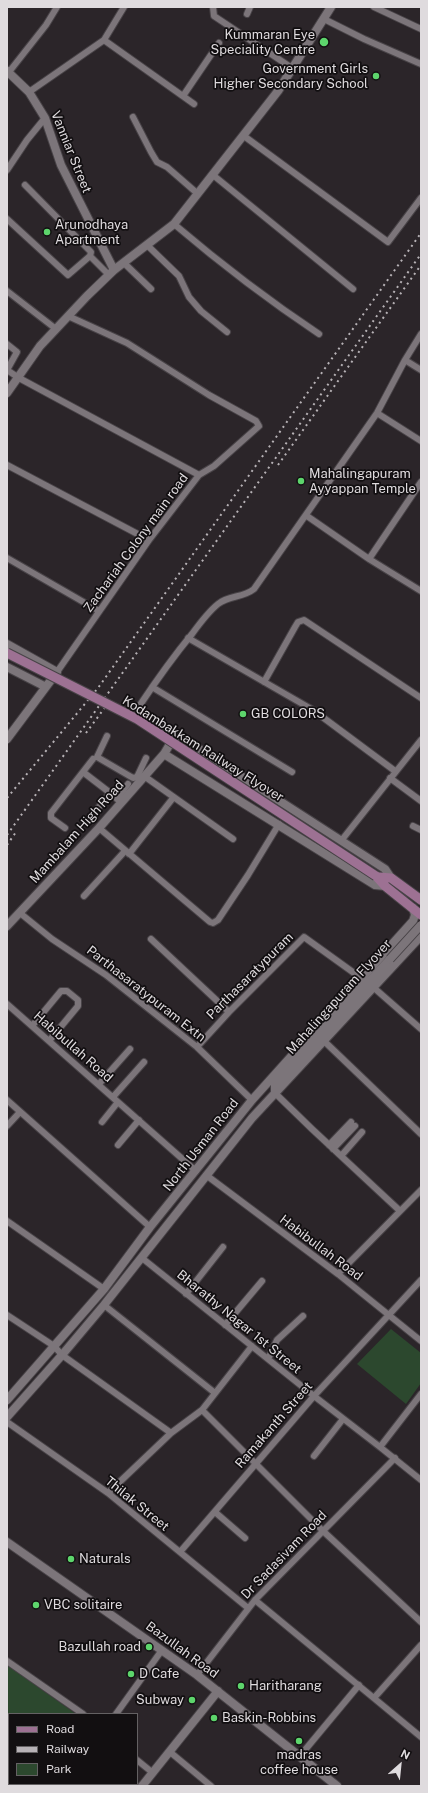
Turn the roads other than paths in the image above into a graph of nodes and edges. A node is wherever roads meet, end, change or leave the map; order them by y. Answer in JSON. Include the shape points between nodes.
{"nodes":[{"id":1,"x":57,"y":7,"type":"edge"},
{"id":2,"x":124,"y":7,"type":"edge"},
{"id":3,"x":213,"y":7,"type":"edge"},
{"id":4,"x":250,"y":7,"type":"edge"},
{"id":5,"x":332,"y":7,"type":"edge"},
{"id":6,"x":374,"y":7,"type":"edge"},
{"id":7,"x":247,"y":14,"type":"dead end"},
{"id":8,"x":324,"y":19,"type":"junction"},
{"id":9,"x":421,"y":28,"type":"edge"},
{"id":10,"x":104,"y":40,"type":"junction"},
{"id":11,"x":219,"y":43,"type":"dead end"},
{"id":12,"x":421,"y":64,"type":"edge"},
{"id":13,"x":292,"y":68,"type":"junction"},
{"id":14,"x":8,"y":71,"type":"edge"},
{"id":15,"x":29,"y":92,"type":"junction"},
{"id":16,"x":183,"y":96,"type":"junction"},
{"id":17,"x":194,"y":104,"type":"dead end"},
{"id":18,"x":133,"y":117,"type":"dead end"},
{"id":19,"x":45,"y":118,"type":"junction"},
{"id":20,"x":244,"y":136,"type":"junction"},
{"id":21,"x":7,"y":170,"type":"edge"},
{"id":22,"x":213,"y":175,"type":"junction"},
{"id":23,"x":26,"y":185,"type":"dead end"},
{"id":24,"x":198,"y":194,"type":"junction"},
{"id":25,"x":421,"y":198,"type":"edge"},
{"id":26,"x":7,"y":219,"type":"edge"},
{"id":27,"x":174,"y":224,"type":"junction"},
{"id":28,"x":148,"y":245,"type":"junction"},
{"id":29,"x":90,"y":256,"type":"junction"},
{"id":30,"x":124,"y":263,"type":"junction"},
{"id":31,"x":112,"y":273,"type":"junction"},
{"id":32,"x":150,"y":289,"type":"dead end"},
{"id":33,"x":353,"y":289,"type":"dead end"},
{"id":34,"x":7,"y":291,"type":"edge"},
{"id":35,"x":68,"y":316,"type":"junction"},
{"id":36,"x":56,"y":329,"type":"junction"},
{"id":37,"x":227,"y":332,"type":"dead end"},
{"id":38,"x":319,"y":334,"type":"dead end"},
{"id":39,"x":421,"y":334,"type":"edge"},
{"id":40,"x":7,"y":344,"type":"edge"},
{"id":41,"x":405,"y":360,"type":"junction"},
{"id":42,"x":7,"y":370,"type":"edge"},
{"id":43,"x":421,"y":370,"type":"edge"},
{"id":44,"x":19,"y":378,"type":"junction"},
{"id":45,"x":7,"y":393,"type":"edge"},
{"id":46,"x":377,"y":413,"type":"junction"},
{"id":47,"x":421,"y":440,"type":"edge"},
{"id":48,"x":7,"y":465,"type":"edge"},
{"id":49,"x":199,"y":475,"type":"junction"},
{"id":50,"x":421,"y":482,"type":"edge"},
{"id":51,"x":307,"y":516,"type":"junction"},
{"id":52,"x":149,"y":540,"type":"junction"},
{"id":53,"x":7,"y":558,"type":"edge"},
{"id":54,"x":369,"y":559,"type":"junction"},
{"id":55,"x":421,"y":591,"type":"edge"},
{"id":56,"x":99,"y":611,"type":"junction"},
{"id":57,"x":188,"y":638,"type":"junction"},
{"id":58,"x":7,"y":644,"type":"edge"},
{"id":59,"x":7,"y":653,"type":"edge"},
{"id":60,"x":7,"y":667,"type":"edge"},
{"id":61,"x":57,"y":672,"type":"junction"},
{"id":62,"x":264,"y":682,"type":"junction"},
{"id":63,"x":152,"y":686,"type":"junction"},
{"id":64,"x":46,"y":687,"type":"junction"},
{"id":65,"x":421,"y":698,"type":"edge"},
{"id":66,"x":176,"y":734,"type":"junction"},
{"id":67,"x":108,"y":736,"type":"dead end"},
{"id":68,"x":7,"y":739,"type":"edge"},
{"id":69,"x":421,"y":740,"type":"edge"},
{"id":70,"x":164,"y":754,"type":"junction"},
{"id":71,"x":208,"y":754,"type":"junction"},
{"id":72,"x":146,"y":758,"type":"dead end"},
{"id":73,"x":93,"y":759,"type":"dead end"},
{"id":74,"x":142,"y":765,"type":"junction"},
{"id":75,"x":150,"y":769,"type":"junction"},
{"id":76,"x":395,"y":771,"type":"junction"},
{"id":77,"x":83,"y":772,"type":"junction"},
{"id":78,"x":292,"y":772,"type":"dead end"},
{"id":79,"x":196,"y":774,"type":"junction"},
{"id":80,"x":144,"y":776,"type":"junction"},
{"id":81,"x":240,"y":776,"type":"junction"},
{"id":82,"x":390,"y":778,"type":"junction"},
{"id":83,"x":128,"y":784,"type":"dead end"},
{"id":84,"x":110,"y":793,"type":"junction"},
{"id":85,"x":229,"y":794,"type":"junction"},
{"id":86,"x":173,"y":798,"type":"junction"},
{"id":87,"x":119,"y":800,"type":"junction"},
{"id":88,"x":421,"y":801,"type":"edge"},
{"id":89,"x":95,"y":812,"type":"dead end"},
{"id":90,"x":279,"y":824,"type":"junction"},
{"id":91,"x":413,"y":826,"type":"dead end"},
{"id":92,"x":65,"y":828,"type":"dead end"},
{"id":93,"x":99,"y":828,"type":"junction"},
{"id":94,"x":421,"y":830,"type":"edge"},
{"id":95,"x":233,"y":840,"type":"dead end"},
{"id":96,"x":341,"y":842,"type":"junction"},
{"id":97,"x":127,"y":853,"type":"junction"},
{"id":98,"x":377,"y":877,"type":"junction"},
{"id":99,"x":391,"y":878,"type":"junction"},
{"id":100,"x":385,"y":886,"type":"junction"},
{"id":101,"x":84,"y":896,"type":"dead end"},
{"id":102,"x":421,"y":900,"type":"edge"},
{"id":103,"x":413,"y":908,"type":"junction"},
{"id":104,"x":20,"y":913,"type":"junction"},
{"id":105,"x":421,"y":914,"type":"edge"},
{"id":106,"x":421,"y":925,"type":"edge"},
{"id":107,"x":7,"y":926,"type":"edge"},
{"id":108,"x":402,"y":934,"type":"junction"},
{"id":109,"x":421,"y":936,"type":"edge"},
{"id":110,"x":151,"y":939,"type":"dead end"},
{"id":111,"x":413,"y":944,"type":"junction"},
{"id":112,"x":361,"y":978,"type":"junction"},
{"id":113,"x":374,"y":987,"type":"junction"},
{"id":114,"x":7,"y":1004,"type":"edge"},
{"id":115,"x":229,"y":1012,"type":"junction"},
{"id":116,"x":38,"y":1019,"type":"junction"},
{"id":117,"x":32,"y":1026,"type":"junction"},
{"id":118,"x":421,"y":1029,"type":"edge"},
{"id":119,"x":55,"y":1034,"type":"junction"},
{"id":120,"x":49,"y":1041,"type":"junction"},
{"id":121,"x":324,"y":1041,"type":"junction"},
{"id":122,"x":197,"y":1047,"type":"junction"},
{"id":123,"x":130,"y":1049,"type":"dead end"},
{"id":124,"x":144,"y":1062,"type":"dead end"},
{"id":125,"x":99,"y":1084,"type":"junction"},
{"id":126,"x":272,"y":1087,"type":"junction"},
{"id":127,"x":116,"y":1099,"type":"junction"},
{"id":128,"x":7,"y":1100,"type":"edge"},
{"id":129,"x":252,"y":1100,"type":"junction"},
{"id":130,"x":20,"y":1112,"type":"junction"},
{"id":131,"x":139,"y":1120,"type":"junction"},
{"id":132,"x":102,"y":1122,"type":"dead end"},
{"id":133,"x":353,"y":1124,"type":"dead end"},
{"id":134,"x":7,"y":1126,"type":"edge"},
{"id":135,"x":362,"y":1132,"type":"dead end"},
{"id":136,"x":421,"y":1134,"type":"edge"},
{"id":137,"x":118,"y":1145,"type":"dead end"},
{"id":138,"x":331,"y":1147,"type":"junction"},
{"id":139,"x":340,"y":1156,"type":"junction"},
{"id":140,"x":196,"y":1171,"type":"junction"},
{"id":141,"x":206,"y":1175,"type":"junction"},
{"id":142,"x":421,"y":1190,"type":"edge"},
{"id":143,"x":399,"y":1210,"type":"junction"},
{"id":144,"x":7,"y":1221,"type":"edge"},
{"id":145,"x":150,"y":1227,"type":"junction"},
{"id":146,"x":223,"y":1247,"type":"dead end"},
{"id":147,"x":142,"y":1258,"type":"junction"},
{"id":148,"x":338,"y":1274,"type":"junction"},
{"id":149,"x":421,"y":1280,"type":"edge"},
{"id":150,"x":262,"y":1281,"type":"dead end"},
{"id":151,"x":104,"y":1289,"type":"junction"},
{"id":152,"x":186,"y":1294,"type":"junction"},
{"id":153,"x":104,"y":1305,"type":"junction"},
{"id":154,"x":7,"y":1315,"type":"edge"},
{"id":155,"x":389,"y":1315,"type":"junction"},
{"id":156,"x":303,"y":1316,"type":"dead end"},
{"id":157,"x":225,"y":1325,"type":"junction"},
{"id":158,"x":421,"y":1341,"type":"edge"},
{"id":159,"x":54,"y":1346,"type":"junction"},
{"id":160,"x":252,"y":1346,"type":"junction"},
{"id":161,"x":62,"y":1355,"type":"junction"},
{"id":162,"x":268,"y":1359,"type":"junction"},
{"id":163,"x":215,"y":1393,"type":"junction"},
{"id":164,"x":421,"y":1394,"type":"edge"},
{"id":165,"x":314,"y":1396,"type":"junction"},
{"id":166,"x":7,"y":1400,"type":"edge"},
{"id":167,"x":202,"y":1410,"type":"junction"},
{"id":168,"x":7,"y":1417,"type":"edge"},
{"id":169,"x":344,"y":1419,"type":"junction"},
{"id":170,"x":7,"y":1422,"type":"edge"},
{"id":171,"x":171,"y":1434,"type":"junction"},
{"id":172,"x":380,"y":1447,"type":"junction"},
{"id":173,"x":314,"y":1456,"type":"dead end"},
{"id":174,"x":395,"y":1458,"type":"junction"},
{"id":175,"x":256,"y":1462,"type":"junction"},
{"id":176,"x":421,"y":1480,"type":"edge"},
{"id":177,"x":108,"y":1493,"type":"junction"},
{"id":178,"x":215,"y":1512,"type":"junction"},
{"id":179,"x":323,"y":1531,"type":"junction"},
{"id":180,"x":244,"y":1538,"type":"dead end"},
{"id":181,"x":7,"y":1542,"type":"edge"},
{"id":182,"x":180,"y":1552,"type":"junction"},
{"id":183,"x":256,"y":1600,"type":"junction"},
{"id":184,"x":248,"y":1608,"type":"junction"},
{"id":185,"x":421,"y":1622,"type":"edge"},
{"id":186,"x":421,"y":1645,"type":"edge"},
{"id":187,"x":162,"y":1650,"type":"junction"},
{"id":188,"x":7,"y":1661,"type":"edge"},
{"id":189,"x":197,"y":1675,"type":"junction"},
{"id":190,"x":358,"y":1685,"type":"junction"},
{"id":191,"x":218,"y":1691,"type":"junction"},
{"id":192,"x":374,"y":1698,"type":"junction"},
{"id":193,"x":82,"y":1713,"type":"edge"},
{"id":194,"x":117,"y":1713,"type":"edge"},
{"id":195,"x":421,"y":1737,"type":"edge"},
{"id":196,"x":170,"y":1752,"type":"junction"},
{"id":197,"x":300,"y":1756,"type":"junction"},
{"id":198,"x":138,"y":1761,"type":"edge"},
{"id":199,"x":153,"y":1773,"type":"junction"},
{"id":200,"x":142,"y":1786,"type":"edge"},
{"id":201,"x":211,"y":1786,"type":"edge"},
{"id":202,"x":337,"y":1786,"type":"edge"}],
"edges":[{"from":1,"to":14,"type":"street","via":[[46,25]]},
{"from":2,"to":10,"type":"street"},
{"from":3,"to":13,"type":"street","via":[[214,16]]},
{"from":4,"to":7,"type":"street"},
{"from":5,"to":8,"type":"main road"},
{"from":6,"to":9,"type":"street"},
{"from":8,"to":12,"type":"street","via":[[364,40]]},
{"from":8,"to":13,"type":"main road"},
{"from":10,"to":15,"type":"street"},
{"from":10,"to":16,"type":"street"},
{"from":11,"to":16,"type":"street"},
{"from":13,"to":20,"type":"main road"},
{"from":14,"to":15,"type":"main road","name":"Vanniar Street"},
{"from":15,"to":19,"type":"main road","name":"Vanniar Street"},
{"from":16,"to":17,"type":"street"},
{"from":18,"to":24,"type":"street","via":[[157,162]]},
{"from":19,"to":21,"type":"street"},
{"from":19,"to":31,"type":"main road","name":"Vanniar Street","via":[[61,165]]},
{"from":20,"to":22,"type":"main road"},
{"from":20,"to":25,"type":"street","via":[[388,242]]},
{"from":22,"to":24,"type":"main road"},
{"from":22,"to":33,"type":"street"},
{"from":23,"to":29,"type":"street","via":[[91,252]]},
{"from":24,"to":27,"type":"main road"},
{"from":26,"to":29,"type":"street","via":[[68,275]]},
{"from":27,"to":28,"type":"main road"},
{"from":27,"to":38,"type":"street","via":[[224,266]]},
{"from":28,"to":30,"type":"main road"},
{"from":28,"to":37,"type":"street","via":[[179,276],[189,297],[201,311]]},
{"from":29,"to":31,"type":"street"},
{"from":30,"to":31,"type":"main road"},
{"from":30,"to":32,"type":"street"},
{"from":31,"to":35,"type":"main road"},
{"from":34,"to":36,"type":"street"},
{"from":35,"to":36,"type":"main road"},
{"from":35,"to":49,"type":"street","name":"Zachariah Colony main road","via":[[127,344],[256,421],[259,426],[214,466]]},
{"from":36,"to":44,"type":"main road","via":[[40,346]]},
{"from":39,"to":41,"type":"street"},
{"from":40,"to":42,"type":"street","via":[[17,352]]},
{"from":41,"to":43,"type":"street"},
{"from":41,"to":46,"type":"street"},
{"from":42,"to":44,"type":"street"},
{"from":44,"to":45,"type":"main road"},
{"from":44,"to":49,"type":"street"},
{"from":46,"to":47,"type":"street"},
{"from":46,"to":51,"type":"street"},
{"from":48,"to":52,"type":"street"},
{"from":49,"to":52,"type":"street","name":"Zachariah Colony main road"},
{"from":50,"to":54,"type":"street"},
{"from":51,"to":54,"type":"street"},
{"from":51,"to":57,"type":"street","via":[[254,589],[248,594],[219,603]]},
{"from":52,"to":56,"type":"street","name":"Zachariah Colony main road"},
{"from":53,"to":56,"type":"street"},
{"from":54,"to":55,"type":"street"},
{"from":56,"to":61,"type":"street","name":"Zachariah Colony main road"},
{"from":57,"to":62,"type":"street"},
{"from":57,"to":63,"type":"street"},
{"from":58,"to":61,"type":"main road"},
{"from":59,"to":98,"type":"main road","name":"Kodambakkam Railway Flyover","bridge":true,"via":[[137,719]]},
{"from":60,"to":64,"type":"main road"},
{"from":61,"to":64,"type":"main road"},
{"from":62,"to":65,"type":"street","via":[[298,622],[304,620]]},
{"from":62,"to":76,"type":"street","via":[[313,710]]},
{"from":63,"to":66,"type":"street","via":[[139,709]]},
{"from":63,"to":78,"type":"street"},
{"from":64,"to":68,"type":"main road"},
{"from":66,"to":70,"type":"main road","name":"Mambalam High Road"},
{"from":66,"to":71,"type":"main road"},
{"from":67,"to":74,"type":"street","via":[[98,758],[133,778],[137,777]]},
{"from":69,"to":76,"type":"street"},
{"from":70,"to":75,"type":"main road","name":"Mambalam High Road"},
{"from":70,"to":79,"type":"main road"},
{"from":71,"to":79,"type":"main road"},
{"from":71,"to":81,"type":"main road"},
{"from":72,"to":74,"type":"street"},
{"from":73,"to":77,"type":"street"},
{"from":74,"to":75,"type":"street"},
{"from":75,"to":80,"type":"main road","name":"Mambalam High Road"},
{"from":76,"to":82,"type":"street"},
{"from":77,"to":84,"type":"street"},
{"from":77,"to":92,"type":"street","via":[[51,812],[51,818]]},
{"from":79,"to":85,"type":"main road"},
{"from":80,"to":86,"type":"street"},
{"from":80,"to":87,"type":"main road","name":"Mambalam High Road"},
{"from":81,"to":85,"type":"main road"},
{"from":81,"to":96,"type":"main road"},
{"from":82,"to":88,"type":"street"},
{"from":82,"to":96,"type":"street"},
{"from":83,"to":87,"type":"street"},
{"from":84,"to":87,"type":"street"},
{"from":84,"to":89,"type":"street"},
{"from":85,"to":90,"type":"main road"},
{"from":86,"to":95,"type":"street"},
{"from":86,"to":97,"type":"street"},
{"from":87,"to":93,"type":"main road","name":"Mambalam High Road"},
{"from":90,"to":97,"type":"street","via":[[248,875],[218,920],[213,923]]},
{"from":90,"to":100,"type":"main road","via":[[375,885]]},
{"from":91,"to":94,"type":"street"},
{"from":93,"to":97,"type":"street"},
{"from":93,"to":104,"type":"main road","name":"Mambalam High Road"},
{"from":96,"to":99,"type":"main road","via":[[385,869]]},
{"from":97,"to":101,"type":"street"},
{"from":98,"to":99,"type":"main road","name":"Kodambakkam Railway Flyover"},
{"from":98,"to":100,"type":"main road","name":"Kodambakkam Railway Flyover"},
{"from":99,"to":102,"type":"main road"},
{"from":100,"to":103,"type":"main road","name":"Kodambakkam Railway Flyover"},
{"from":103,"to":105,"type":"main road","name":"Kodambakkam Railway Flyover"},
{"from":103,"to":108,"type":"main road","name":"North Usman Road","via":[[413,921]]},
{"from":104,"to":107,"type":"main road","name":"Mambalam High Road"},
{"from":104,"to":122,"type":"street","name":"Parthasaratypuram Extn","via":[[106,975]]},
{"from":106,"to":126,"type":"main road","name":"Mahalingapuram Flyover","bridge":true},
{"from":108,"to":111,"type":"main road"},
{"from":108,"to":112,"type":"main road","name":"North Usman Road"},
{"from":109,"to":111,"type":"main road","name":"North Usman Road"},
{"from":110,"to":115,"type":"street"},
{"from":111,"to":113,"type":"main road","name":"North Usman Road"},
{"from":112,"to":115,"type":"street","name":"Parthasaratypuram","via":[[304,937]]},
{"from":112,"to":126,"type":"main road","name":"North Usman Road"},
{"from":113,"to":118,"type":"street"},
{"from":113,"to":121,"type":"main road","name":"North Usman Road"},
{"from":114,"to":117,"type":"street","name":"Habibullah Road"},
{"from":115,"to":122,"type":"street","name":"Parthasaratypuram"},
{"from":116,"to":117,"type":"street"},
{"from":116,"to":119,"type":"street"},
{"from":116,"to":119,"type":"street","via":[[61,991],[68,991],[78,1000],[78,1006]]},
{"from":117,"to":120,"type":"street","name":"Habibullah Road"},
{"from":119,"to":120,"type":"street"},
{"from":120,"to":125,"type":"street","name":"Habibullah Road"},
{"from":121,"to":126,"type":"main road","name":"North Usman Road"},
{"from":121,"to":136,"type":"street"},
{"from":122,"to":129,"type":"street","name":"Parthasaratypuram Extn"},
{"from":123,"to":125,"type":"street"},
{"from":124,"to":127,"type":"street"},
{"from":125,"to":127,"type":"street","name":"Habibullah Road"},
{"from":126,"to":129,"type":"main road","name":"North Usman Road"},
{"from":126,"to":138,"type":"street"},
{"from":126,"to":141,"type":"main road","name":"North Usman Road","via":[[252,1118]]},
{"from":127,"to":131,"type":"street","name":"Habibullah Road"},
{"from":127,"to":132,"type":"street"},
{"from":128,"to":130,"type":"street"},
{"from":129,"to":140,"type":"main road","name":"North Usman Road"},
{"from":130,"to":134,"type":"street"},
{"from":130,"to":145,"type":"street"},
{"from":131,"to":137,"type":"street"},
{"from":131,"to":140,"type":"street","name":"Habibullah Road"},
{"from":133,"to":138,"type":"street"},
{"from":135,"to":139,"type":"street"},
{"from":138,"to":139,"type":"street"},
{"from":139,"to":143,"type":"street"},
{"from":140,"to":145,"type":"main road","name":"North Usman Road"},
{"from":141,"to":147,"type":"main road","name":"North Usman Road"},
{"from":141,"to":148,"type":"street","name":"Habibullah Road"},
{"from":142,"to":143,"type":"street"},
{"from":143,"to":148,"type":"street"},
{"from":144,"to":151,"type":"street"},
{"from":145,"to":151,"type":"main road","name":"North Usman Road"},
{"from":146,"to":152,"type":"street"},
{"from":147,"to":152,"type":"street","name":"Bharathy Nagar 1st Street"},
{"from":147,"to":153,"type":"main road","name":"North Usman Road"},
{"from":148,"to":155,"type":"street","name":"Habibullah Road"},
{"from":149,"to":155,"type":"street","name":"Ramakanth Street"},
{"from":150,"to":157,"type":"street"},
{"from":151,"to":159,"type":"main road","name":"North Usman Road"},
{"from":152,"to":157,"type":"street","name":"Bharathy Nagar 1st Street"},
{"from":153,"to":161,"type":"main road","name":"North Usman Road"},
{"from":153,"to":163,"type":"street"},
{"from":154,"to":159,"type":"street"},
{"from":155,"to":158,"type":"street","name":"Habibullah Road"},
{"from":155,"to":165,"type":"street","name":"Ramakanth Street"},
{"from":156,"to":162,"type":"street","via":[[277,1340]]},
{"from":157,"to":160,"type":"street","name":"Bharathy Nagar 1st Street"},
{"from":159,"to":161,"type":"street"},
{"from":159,"to":166,"type":"main road","name":"North Usman Road"},
{"from":160,"to":162,"type":"street","name":"Bharathy Nagar 1st Street"},
{"from":160,"to":163,"type":"street"},
{"from":161,"to":168,"type":"main road","name":"North Usman Road"},
{"from":161,"to":171,"type":"street"},
{"from":162,"to":165,"type":"street","name":"Bharathy Nagar 1st Street"},
{"from":163,"to":167,"type":"street"},
{"from":164,"to":172,"type":"street"},
{"from":165,"to":169,"type":"street","name":"Bharathy Nagar 1st Street"},
{"from":165,"to":175,"type":"street","name":"Ramakanth Street"},
{"from":167,"to":171,"type":"street"},
{"from":167,"to":175,"type":"street"},
{"from":169,"to":172,"type":"street","name":"Bharathy Nagar 1st Street"},
{"from":169,"to":173,"type":"street"},
{"from":170,"to":177,"type":"street","name":"Thilak Street"},
{"from":171,"to":177,"type":"street"},
{"from":172,"to":174,"type":"street","name":"Bharathy Nagar 1st Street"},
{"from":174,"to":176,"type":"street","name":"Bharathy Nagar 1st Street"},
{"from":174,"to":179,"type":"street","name":"Dr Sadasivam Road"},
{"from":175,"to":178,"type":"street","name":"Ramakanth Street"},
{"from":175,"to":179,"type":"street"},
{"from":177,"to":182,"type":"street","name":"Thilak Street"},
{"from":178,"to":180,"type":"street"},
{"from":178,"to":182,"type":"street","name":"Ramakanth Street"},
{"from":179,"to":183,"type":"street","name":"Dr Sadasivam Road"},
{"from":179,"to":185,"type":"street"},
{"from":181,"to":187,"type":"main road","name":"Bazullah Road"},
{"from":182,"to":184,"type":"street","name":"Thilak Street"},
{"from":183,"to":184,"type":"street","name":"Dr Sadasivam Road"},
{"from":183,"to":190,"type":"street"},
{"from":184,"to":189,"type":"street","name":"Dr Sadasivam Road"},
{"from":186,"to":192,"type":"street"},
{"from":187,"to":189,"type":"main road","name":"Bazullah Road"},
{"from":187,"to":194,"type":"street"},
{"from":188,"to":193,"type":"street"},
{"from":189,"to":191,"type":"main road","name":"Bazullah Road"},
{"from":190,"to":192,"type":"street"},
{"from":190,"to":197,"type":"street"},
{"from":191,"to":196,"type":"main road"},
{"from":191,"to":197,"type":"main road","name":"Bazullah Road"},
{"from":192,"to":195,"type":"street"},
{"from":196,"to":199,"type":"main road"},
{"from":196,"to":201,"type":"street"},
{"from":197,"to":202,"type":"main road","name":"Bazullah Road"},
{"from":198,"to":199,"type":"street"},
{"from":199,"to":200,"type":"main road"}]}
